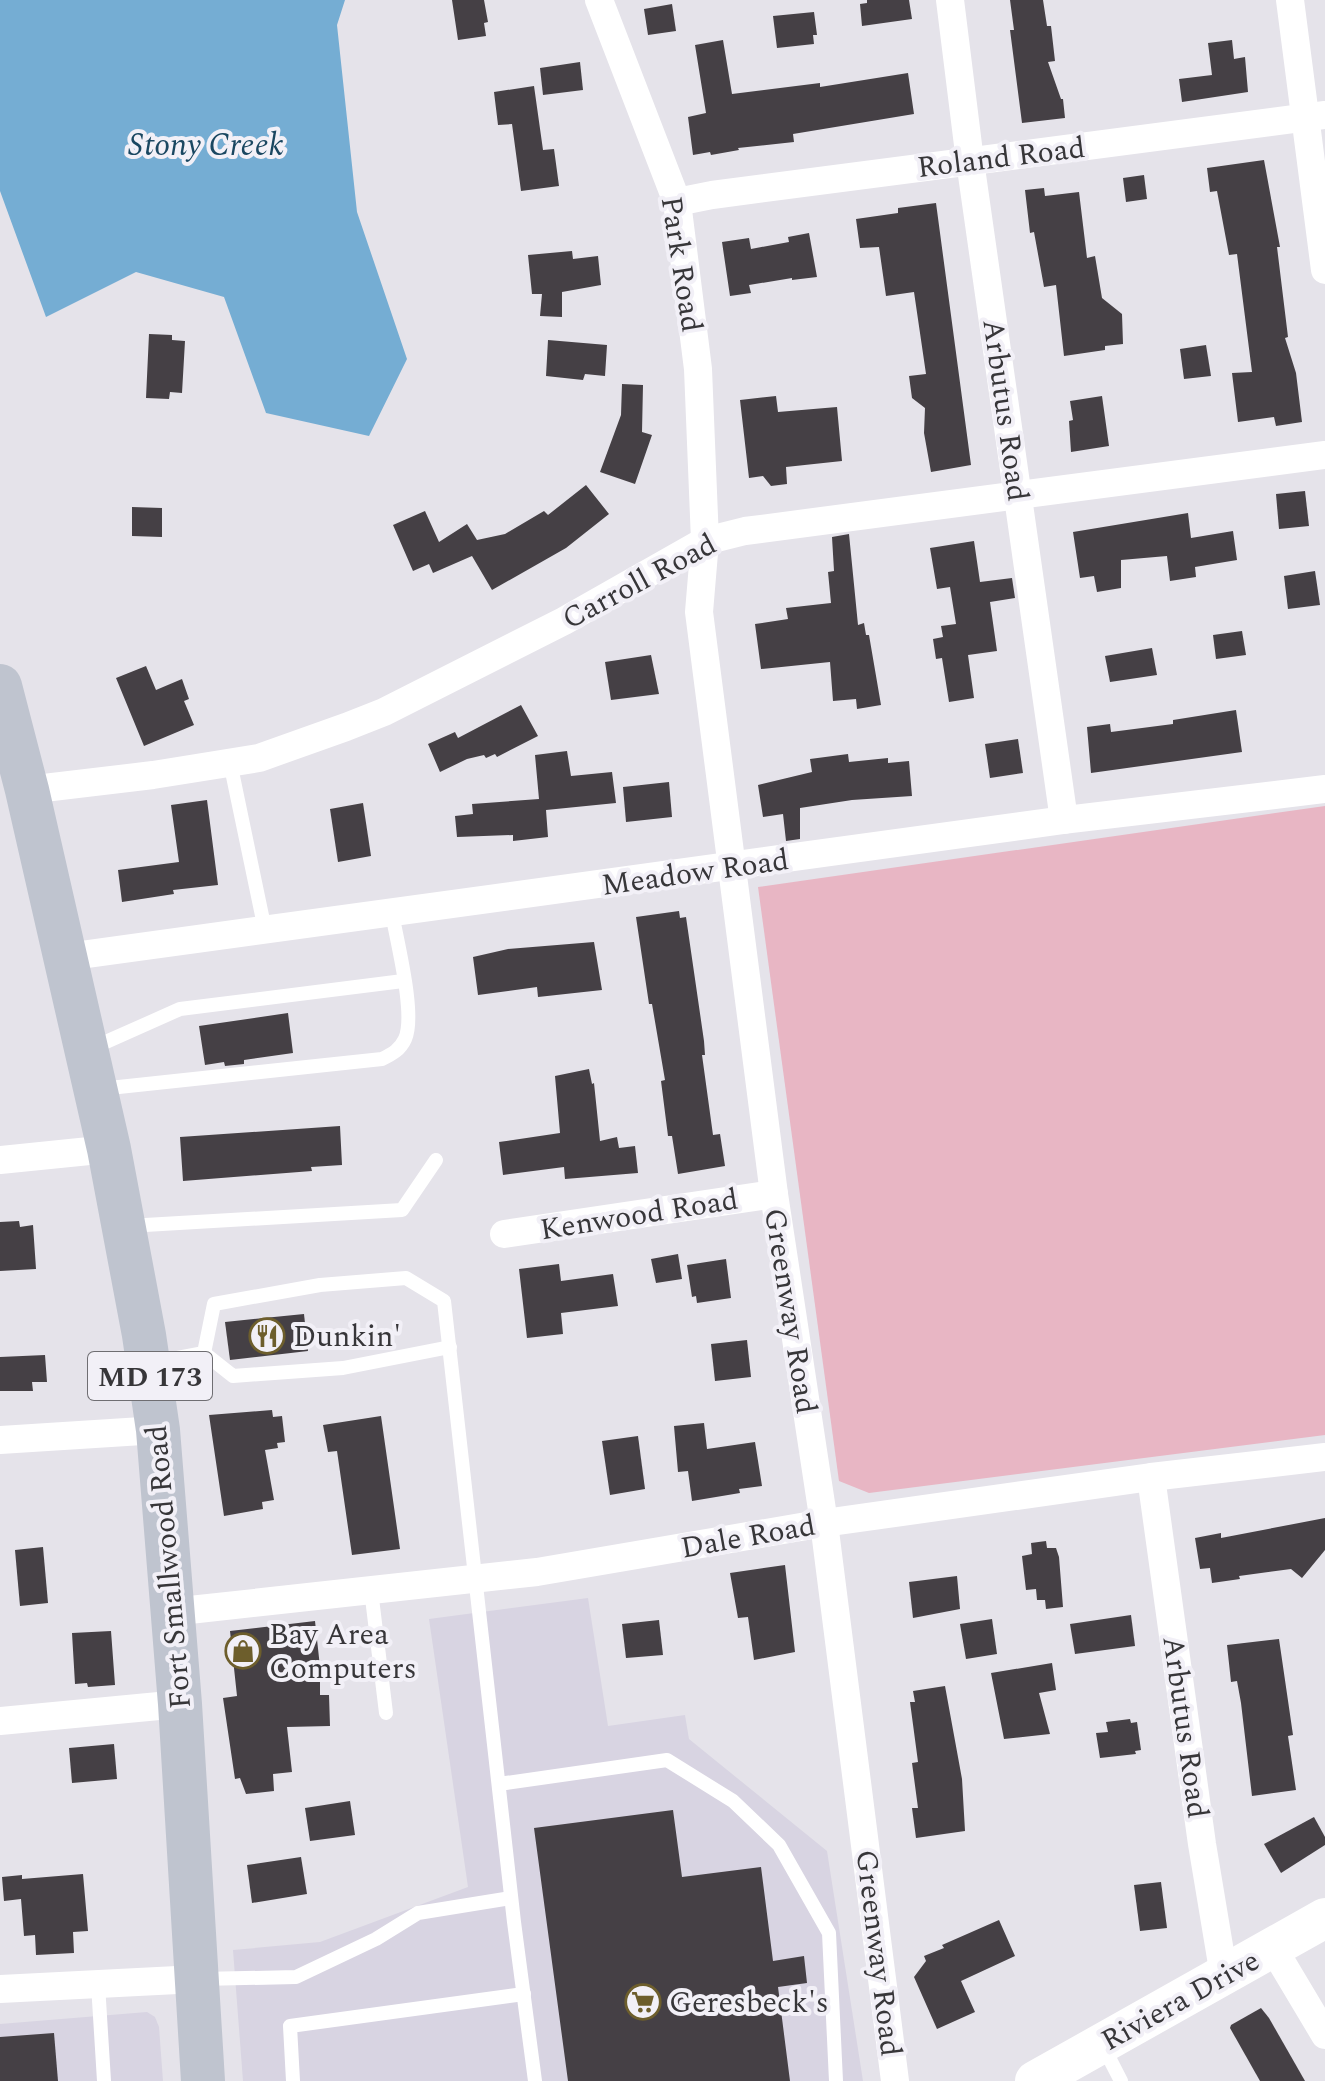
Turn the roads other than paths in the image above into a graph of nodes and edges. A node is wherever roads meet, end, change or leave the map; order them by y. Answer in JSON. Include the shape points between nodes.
{"nodes":[{"id":1,"x":599,"y":0,"type":"edge"},
{"id":2,"x":950,"y":0,"type":"edge"},
{"id":3,"x":1290,"y":0,"type":"edge"},
{"id":4,"x":1315,"y":116,"type":"edge"},
{"id":5,"x":970,"y":161,"type":"junction"},
{"id":6,"x":677,"y":202,"type":"junction"},
{"id":7,"x":1325,"y":270,"type":"edge"},
{"id":8,"x":1325,"y":455,"type":"edge"},
{"id":9,"x":1018,"y":495,"type":"junction"},
{"id":10,"x":705,"y":541,"type":"junction"},
{"id":11,"x":0,"y":686,"type":"edge"},
{"id":12,"x":230,"y":762,"type":"junction"},
{"id":13,"x":1325,"y":789,"type":"edge"},
{"id":14,"x":27,"y":790,"type":"junction"},
{"id":15,"x":1064,"y":820,"type":"junction"},
{"id":16,"x":731,"y":867,"type":"junction"},
{"id":17,"x":392,"y":913,"type":"junction"},
{"id":18,"x":265,"y":930,"type":"junction"},
{"id":19,"x":66,"y":957,"type":"junction"},
{"id":20,"x":403,"y":981,"type":"junction"},
{"id":21,"x":91,"y":1070,"type":"junction"},
{"id":22,"x":109,"y":1149,"type":"junction"},
{"id":23,"x":0,"y":1160,"type":"edge"},
{"id":24,"x":436,"y":1160,"type":"dead end"},
{"id":25,"x":774,"y":1194,"type":"junction"},
{"id":26,"x":124,"y":1226,"type":"junction"},
{"id":27,"x":504,"y":1234,"type":"dead end"},
{"id":28,"x":450,"y":1347,"type":"junction"},
{"id":29,"x":204,"y":1353,"type":"junction"},
{"id":30,"x":149,"y":1364,"type":"junction"},
{"id":31,"x":158,"y":1430,"type":"junction"},
{"id":32,"x":0,"y":1440,"type":"edge"},
{"id":33,"x":1325,"y":1457,"type":"edge"},
{"id":34,"x":1151,"y":1477,"type":"junction"},
{"id":35,"x":824,"y":1523,"type":"junction"},
{"id":36,"x":476,"y":1579,"type":"junction"},
{"id":37,"x":371,"y":1590,"type":"junction"},
{"id":38,"x":171,"y":1612,"type":"junction"},
{"id":39,"x":180,"y":1704,"type":"junction"},
{"id":40,"x":386,"y":1713,"type":"dead end"},
{"id":41,"x":0,"y":1721,"type":"edge"},
{"id":42,"x":499,"y":1784,"type":"junction"},
{"id":43,"x":511,"y":1898,"type":"junction"},
{"id":44,"x":1325,"y":1918,"type":"edge"},
{"id":45,"x":1273,"y":1948,"type":"junction"},
{"id":46,"x":1224,"y":1976,"type":"junction"},
{"id":47,"x":197,"y":1979,"type":"junction"},
{"id":48,"x":98,"y":1984,"type":"junction"},
{"id":49,"x":0,"y":1989,"type":"edge"},
{"id":50,"x":524,"y":1994,"type":"junction"},
{"id":51,"x":1325,"y":2035,"type":"edge"},
{"id":52,"x":1101,"y":2044,"type":"junction"},
{"id":53,"x":104,"y":2081,"type":"edge"},
{"id":54,"x":203,"y":2081,"type":"edge"},
{"id":55,"x":293,"y":2081,"type":"edge"},
{"id":56,"x":535,"y":2081,"type":"edge"},
{"id":57,"x":836,"y":2081,"type":"edge"},
{"id":58,"x":895,"y":2081,"type":"edge"},
{"id":59,"x":1035,"y":2081,"type":"edge"},
{"id":60,"x":1121,"y":2081,"type":"edge"}],
"edges":[{"from":1,"to":6,"type":"street","name":"Park Road"},
{"from":2,"to":5,"type":"street","name":"Arbutus Road"},
{"from":3,"to":4,"type":"street"},
{"from":4,"to":5,"type":"street","name":"Roland Road"},
{"from":4,"to":7,"type":"street"},
{"from":5,"to":6,"type":"street","name":"Roland Road"},
{"from":5,"to":9,"type":"street","name":"Arbutus Road"},
{"from":6,"to":10,"type":"street","name":"Park Road","via":[[698,369]]},
{"from":8,"to":9,"type":"street","name":"Carroll Road"},
{"from":9,"to":10,"type":"street","name":"Carroll Road","via":[[745,531]]},
{"from":9,"to":15,"type":"street","name":"Arbutus Road"},
{"from":10,"to":12,"type":"street","name":"Carroll Road","via":[[564,621],[384,712],[259,758]]},
{"from":10,"to":16,"type":"street","name":"Greenway Road","via":[[699,612]]},
{"from":11,"to":14,"type":"main road","name":"Fort Smallwood Road","number":"MD 173"},
{"from":12,"to":14,"type":"street","name":"Carroll Road"},
{"from":12,"to":18,"type":"lane"},
{"from":13,"to":15,"type":"street","name":"Meadow Road"},
{"from":14,"to":19,"type":"main road","name":"Fort Smallwood Road","number":"MD 173"},
{"from":15,"to":16,"type":"street","name":"Meadow Road"},
{"from":16,"to":17,"type":"street","name":"Meadow Road"},
{"from":16,"to":25,"type":"street","name":"Greenway Road"},
{"from":17,"to":18,"type":"street","name":"Meadow Road"},
{"from":17,"to":20,"type":"lane"},
{"from":18,"to":19,"type":"street","name":"Meadow Road"},
{"from":19,"to":21,"type":"main road","name":"Fort Smallwood Road","number":"MD 173"},
{"from":20,"to":21,"type":"lane","via":[[180,1009]]},
{"from":20,"to":21,"type":"lane","via":[[411,1022],[398,1051],[382,1059],[301,1068]]},
{"from":21,"to":22,"type":"main road","name":"Fort Smallwood Road","number":"MD 173"},
{"from":22,"to":23,"type":"street"},
{"from":22,"to":26,"type":"main road","name":"Fort Smallwood Road","number":"MD 173"},
{"from":24,"to":26,"type":"lane","via":[[402,1210]]},
{"from":25,"to":27,"type":"street","name":"Kenwood Road"},
{"from":25,"to":35,"type":"street","name":"Greenway Road"},
{"from":26,"to":30,"type":"main road","name":"Fort Smallwood Road","number":"MD 173"},
{"from":28,"to":29,"type":"lane","via":[[343,1368],[233,1376]]},
{"from":28,"to":29,"type":"lane","via":[[444,1301],[406,1278],[320,1285],[214,1304]]},
{"from":28,"to":36,"type":"lane"},
{"from":29,"to":30,"type":"lane"},
{"from":30,"to":31,"type":"main road","name":"Fort Smallwood Road","number":"MD 173"},
{"from":31,"to":32,"type":"street"},
{"from":31,"to":38,"type":"main road","name":"Fort Smallwood Road","number":"MD 173"},
{"from":33,"to":34,"type":"street","name":"Dale Road"},
{"from":34,"to":35,"type":"street","name":"Dale Road"},
{"from":34,"to":46,"type":"street","name":"Arbutus Road"},
{"from":35,"to":36,"type":"street","name":"Dale Road"},
{"from":35,"to":58,"type":"street","name":"Greenway Road"},
{"from":36,"to":37,"type":"street","name":"Dale Road"},
{"from":36,"to":42,"type":"lane"},
{"from":37,"to":38,"type":"street","name":"Dale Road"},
{"from":37,"to":40,"type":"lane"},
{"from":38,"to":39,"type":"main road","name":"Fort Smallwood Road","number":"MD 173"},
{"from":39,"to":41,"type":"street"},
{"from":39,"to":47,"type":"main road","name":"Fort Smallwood Road","number":"MD 173"},
{"from":42,"to":43,"type":"lane"},
{"from":42,"to":57,"type":"lane","via":[[667,1760],[733,1801],[779,1845],[829,1933]]},
{"from":43,"to":47,"type":"lane","via":[[418,1913],[296,1977]]},
{"from":43,"to":50,"type":"lane"},
{"from":44,"to":45,"type":"street","name":"Riviera Drive"},
{"from":45,"to":46,"type":"street","name":"Riviera Drive"},
{"from":45,"to":51,"type":"street"},
{"from":46,"to":52,"type":"street","name":"Riviera Drive"},
{"from":47,"to":48,"type":"street"},
{"from":47,"to":54,"type":"main road","name":"Fort Smallwood Road","number":"MD 173"},
{"from":48,"to":49,"type":"street"},
{"from":48,"to":53,"type":"lane"},
{"from":50,"to":55,"type":"lane","via":[[290,2026]]},
{"from":50,"to":56,"type":"lane"},
{"from":52,"to":59,"type":"street","name":"Riviera Drive"},
{"from":52,"to":60,"type":"lane"}]}
